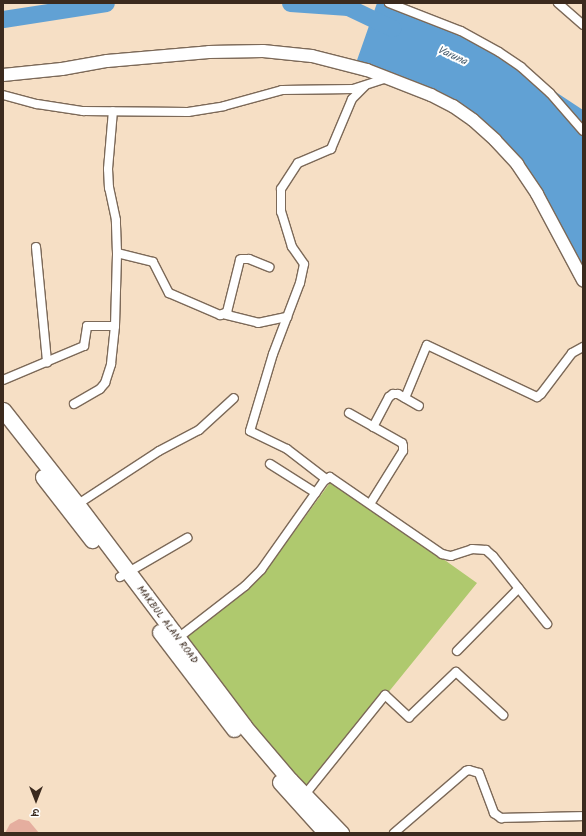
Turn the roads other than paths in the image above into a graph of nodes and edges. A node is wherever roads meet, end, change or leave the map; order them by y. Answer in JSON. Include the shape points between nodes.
{"nodes":[{"id":1,"x":389,"y":3,"type":"edge"},
{"id":2,"x":558,"y":3,"type":"edge"},
{"id":3,"x":583,"y":25,"type":"edge"},
{"id":4,"x":3,"y":75,"type":"edge"},
{"id":5,"x":386,"y":78,"type":"junction"},
{"id":6,"x":365,"y":86,"type":"junction"},
{"id":7,"x":3,"y":95,"type":"edge"},
{"id":8,"x":113,"y":112,"type":"junction"},
{"id":9,"x":583,"y":131,"type":"edge"},
{"id":10,"x":36,"y":246,"type":"dead end"},
{"id":11,"x":116,"y":253,"type":"junction"},
{"id":12,"x":270,"y":267,"type":"dead end"},
{"id":13,"x":583,"y":280,"type":"edge"},
{"id":14,"x":223,"y":314,"type":"junction"},
{"id":15,"x":287,"y":317,"type":"junction"},
{"id":16,"x":115,"y":326,"type":"junction"},
{"id":17,"x":583,"y":347,"type":"edge"},
{"id":18,"x":47,"y":362,"type":"junction"},
{"id":19,"x":3,"y":380,"type":"edge"},
{"id":20,"x":234,"y":398,"type":"dead end"},
{"id":21,"x":405,"y":398,"type":"junction"},
{"id":22,"x":74,"y":404,"type":"dead end"},
{"id":23,"x":419,"y":406,"type":"dead end"},
{"id":24,"x":3,"y":410,"type":"edge"},
{"id":25,"x":349,"y":413,"type":"dead end"},
{"id":26,"x":3,"y":423,"type":"edge"},
{"id":27,"x":373,"y":427,"type":"junction"},
{"id":28,"x":270,"y":464,"type":"dead end"},
{"id":29,"x":326,"y":479,"type":"junction"},
{"id":30,"x":316,"y":493,"type":"junction"},
{"id":31,"x":370,"y":504,"type":"junction"},
{"id":32,"x":73,"y":507,"type":"junction"},
{"id":33,"x":187,"y":538,"type":"dead end"},
{"id":34,"x":124,"y":575,"type":"junction"},
{"id":35,"x":519,"y":588,"type":"junction"},
{"id":36,"x":547,"y":624,"type":"dead end"},
{"id":37,"x":178,"y":638,"type":"junction"},
{"id":38,"x":457,"y":651,"type":"dead end"},
{"id":39,"x":198,"y":674,"type":"junction"},
{"id":40,"x":502,"y":715,"type":"dead end"},
{"id":41,"x":301,"y":799,"type":"junction"},
{"id":42,"x":583,"y":816,"type":"edge"},
{"id":43,"x":326,"y":833,"type":"edge"},
{"id":44,"x":341,"y":833,"type":"edge"},
{"id":45,"x":394,"y":833,"type":"edge"}],
"edges":[{"from":1,"to":9,"type":"street","via":[[461,31],[499,52],[521,67],[550,93]]},
{"from":2,"to":3,"type":"street"},
{"from":4,"to":5,"type":"street","via":[[107,61],[209,52],[263,51],[312,56],[367,70]]},
{"from":5,"to":6,"type":"street"},
{"from":5,"to":13,"type":"street","via":[[453,106],[495,140],[517,164],[537,194]]},
{"from":6,"to":8,"type":"street","via":[[339,90],[282,90],[204,111]]},
{"from":6,"to":15,"type":"street","via":[[352,99],[331,149],[298,163],[281,189],[281,212],[292,247],[304,264]]},
{"from":7,"to":8,"type":"street","via":[[58,108]]},
{"from":8,"to":11,"type":"street","via":[[108,179],[116,220]]},
{"from":10,"to":18,"type":"street"},
{"from":11,"to":14,"type":"street","via":[[153,262],[169,294],[217,314]]},
{"from":11,"to":16,"type":"street"},
{"from":12,"to":14,"type":"street","via":[[242,258],[228,308]]},
{"from":14,"to":15,"type":"street","via":[[258,323]]},
{"from":15,"to":29,"type":"street","via":[[250,431],[287,449]]},
{"from":16,"to":18,"type":"street","via":[[87,326],[84,346]]},
{"from":16,"to":22,"type":"street","via":[[111,364],[105,383],[91,395]]},
{"from":17,"to":21,"type":"street","via":[[572,353],[537,397],[427,345]]},
{"from":18,"to":19,"type":"street"},
{"from":20,"to":32,"type":"street","via":[[199,430],[160,451]]},
{"from":21,"to":23,"type":"street"},
{"from":21,"to":27,"type":"street","via":[[395,393],[391,394]]},
{"from":24,"to":32,"type":"highway","name":"MAKBUL ALAN ROAD"},
{"from":25,"to":27,"type":"street"},
{"from":26,"to":32,"type":"highway","name":"MAKBUL ALAN ROAD"},
{"from":27,"to":31,"type":"street","via":[[402,443],[403,448]]},
{"from":28,"to":30,"type":"street"},
{"from":29,"to":30,"type":"street"},
{"from":29,"to":31,"type":"street","via":[[333,478]]},
{"from":30,"to":37,"type":"street","via":[[261,570],[245,586]]},
{"from":31,"to":35,"type":"street","via":[[442,554],[451,556],[472,549],[486,550]]},
{"from":32,"to":34,"type":"highway","name":"MAKBUL ALAN ROAD"},
{"from":33,"to":34,"type":"street"},
{"from":34,"to":37,"type":"highway","name":"MAKBUL ALAN ROAD"},
{"from":34,"to":39,"type":"highway","name":"MAKBUL ALAN ROAD"},
{"from":35,"to":36,"type":"street"},
{"from":35,"to":38,"type":"street"},
{"from":37,"to":39,"type":"highway","name":"MAKBUL ALAN ROAD"},
{"from":39,"to":41,"type":"highway","name":"MAKBUL ALAN ROAD","via":[[219,711]]},
{"from":40,"to":41,"type":"street","via":[[456,672],[409,717],[385,695]]},
{"from":41,"to":43,"type":"highway","name":"MAKBUL ALAN ROAD"},
{"from":41,"to":44,"type":"highway","name":"MAKBUL ALAN ROAD"},
{"from":42,"to":45,"type":"street","via":[[501,818],[494,813],[479,773],[469,770]]}]}
